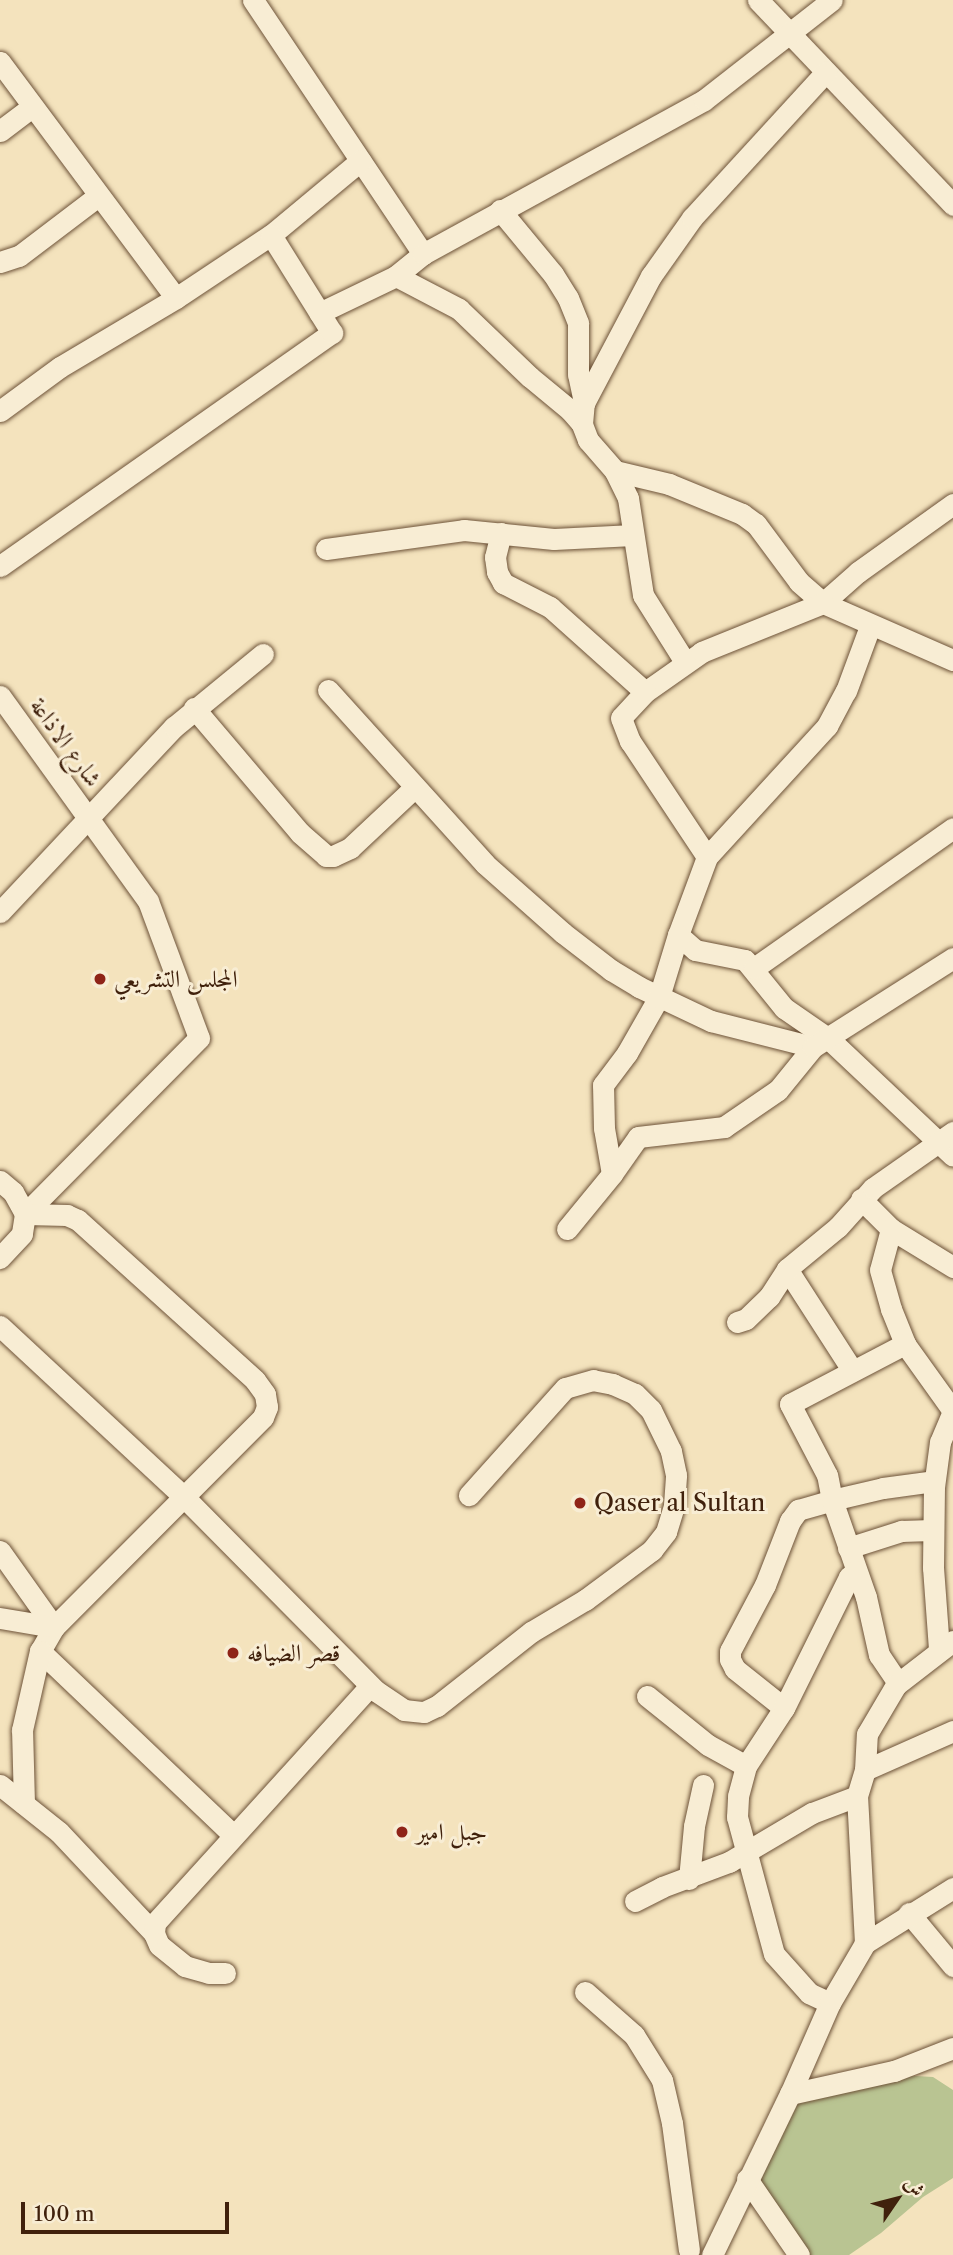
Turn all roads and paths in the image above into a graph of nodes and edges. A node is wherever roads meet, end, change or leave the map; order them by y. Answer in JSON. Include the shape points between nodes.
{"nodes":[{"id":1,"x":253,"y":0,"type":"edge"},
{"id":2,"x":758,"y":0,"type":"edge"},
{"id":3,"x":832,"y":0,"type":"edge"},
{"id":4,"x":788,"y":32,"type":"junction"},
{"id":5,"x":0,"y":62,"type":"edge"},
{"id":6,"x":826,"y":72,"type":"junction"},
{"id":7,"x":32,"y":107,"type":"junction"},
{"id":8,"x":0,"y":131,"type":"edge"},
{"id":9,"x":360,"y":161,"type":"junction"},
{"id":10,"x":98,"y":196,"type":"junction"},
{"id":11,"x":953,"y":205,"type":"edge"},
{"id":12,"x":500,"y":210,"type":"junction"},
{"id":13,"x":271,"y":236,"type":"junction"},
{"id":14,"x":424,"y":254,"type":"junction"},
{"id":15,"x":0,"y":262,"type":"edge"},
{"id":16,"x":396,"y":276,"type":"junction"},
{"id":17,"x":176,"y":298,"type":"junction"},
{"id":18,"x":319,"y":313,"type":"junction"},
{"id":19,"x":0,"y":411,"type":"edge"},
{"id":20,"x":583,"y":414,"type":"junction"},
{"id":21,"x":615,"y":471,"type":"junction"},
{"id":22,"x":953,"y":504,"type":"edge"},
{"id":23,"x":501,"y":533,"type":"junction"},
{"id":24,"x":633,"y":535,"type":"junction"},
{"id":25,"x":326,"y":550,"type":"dead end"},
{"id":26,"x":0,"y":566,"type":"edge"},
{"id":27,"x":823,"y":603,"type":"junction"},
{"id":28,"x":870,"y":626,"type":"junction"},
{"id":29,"x":263,"y":654,"type":"dead end"},
{"id":30,"x":953,"y":660,"type":"edge"},
{"id":31,"x":685,"y":662,"type":"junction"},
{"id":32,"x":328,"y":690,"type":"dead end"},
{"id":33,"x":645,"y":692,"type":"junction"},
{"id":34,"x":0,"y":696,"type":"edge"},
{"id":35,"x":194,"y":708,"type":"junction"},
{"id":36,"x":415,"y":787,"type":"junction"},
{"id":37,"x":90,"y":819,"type":"junction"},
{"id":38,"x":953,"y":828,"type":"edge"},
{"id":39,"x":707,"y":857,"type":"junction"},
{"id":40,"x":1,"y":910,"type":"edge"},
{"id":41,"x":678,"y":935,"type":"junction"},
{"id":42,"x":953,"y":958,"type":"edge"},
{"id":43,"x":754,"y":968,"type":"junction"},
{"id":44,"x":659,"y":998,"type":"junction"},
{"id":45,"x":821,"y":1043,"type":"junction"},
{"id":46,"x":948,"y":1144,"type":"edge"},
{"id":47,"x":612,"y":1174,"type":"junction"},
{"id":48,"x":0,"y":1181,"type":"edge"},
{"id":49,"x":861,"y":1199,"type":"junction"},
{"id":50,"x":25,"y":1214,"type":"junction"},
{"id":51,"x":567,"y":1229,"type":"dead end"},
{"id":52,"x":891,"y":1229,"type":"junction"},
{"id":53,"x":0,"y":1258,"type":"edge"},
{"id":54,"x":953,"y":1267,"type":"edge"},
{"id":55,"x":787,"y":1269,"type":"junction"},
{"id":56,"x":737,"y":1322,"type":"dead end"},
{"id":57,"x":0,"y":1326,"type":"edge"},
{"id":58,"x":905,"y":1344,"type":"junction"},
{"id":59,"x":852,"y":1370,"type":"junction"},
{"id":60,"x":953,"y":1411,"type":"edge"},
{"id":61,"x":934,"y":1480,"type":"junction"},
{"id":62,"x":469,"y":1494,"type":"dead end"},
{"id":63,"x":184,"y":1497,"type":"junction"},
{"id":64,"x":832,"y":1500,"type":"junction"},
{"id":65,"x":932,"y":1530,"type":"junction"},
{"id":66,"x":848,"y":1548,"type":"junction"},
{"id":67,"x":0,"y":1551,"type":"edge"},
{"id":68,"x":856,"y":1572,"type":"junction"},
{"id":69,"x":0,"y":1618,"type":"edge"},
{"id":70,"x":54,"y":1627,"type":"junction"},
{"id":71,"x":946,"y":1645,"type":"edge"},
{"id":72,"x":40,"y":1651,"type":"junction"},
{"id":73,"x":896,"y":1685,"type":"junction"},
{"id":74,"x":370,"y":1686,"type":"junction"},
{"id":75,"x":647,"y":1696,"type":"dead end"},
{"id":76,"x":784,"y":1707,"type":"junction"},
{"id":77,"x":953,"y":1731,"type":"edge"},
{"id":78,"x":747,"y":1766,"type":"junction"},
{"id":79,"x":865,"y":1770,"type":"junction"},
{"id":80,"x":0,"y":1785,"type":"edge"},
{"id":81,"x":703,"y":1785,"type":"dead end"},
{"id":82,"x":857,"y":1796,"type":"junction"},
{"id":83,"x":24,"y":1804,"type":"junction"},
{"id":84,"x":233,"y":1835,"type":"junction"},
{"id":85,"x":746,"y":1853,"type":"junction"},
{"id":86,"x":689,"y":1878,"type":"junction"},
{"id":87,"x":953,"y":1888,"type":"edge"},
{"id":88,"x":635,"y":1901,"type":"dead end"},
{"id":89,"x":909,"y":1913,"type":"junction"},
{"id":90,"x":153,"y":1933,"type":"junction"},
{"id":91,"x":865,"y":1943,"type":"junction"},
{"id":92,"x":953,"y":1966,"type":"edge"},
{"id":93,"x":225,"y":1973,"type":"dead end"},
{"id":94,"x":584,"y":1992,"type":"dead end"},
{"id":95,"x":830,"y":2003,"type":"junction"},
{"id":96,"x":953,"y":2048,"type":"edge"},
{"id":97,"x":790,"y":2094,"type":"junction"},
{"id":98,"x":747,"y":2179,"type":"junction"},
{"id":99,"x":722,"y":2235,"type":"junction"},
{"id":100,"x":685,"y":2253,"type":"edge"},
{"id":101,"x":712,"y":2255,"type":"edge"},
{"id":102,"x":799,"y":2255,"type":"edge"}],
"edges":[{"from":1,"to":9,"type":"street"},
{"from":2,"to":4,"type":"street"},
{"from":3,"to":4,"type":"street"},
{"from":4,"to":6,"type":"street"},
{"from":4,"to":12,"type":"street","via":[[704,100]]},
{"from":5,"to":7,"type":"street"},
{"from":6,"to":11,"type":"street"},
{"from":6,"to":20,"type":"street","via":[[692,218],[651,276]]},
{"from":7,"to":8,"type":"street"},
{"from":7,"to":10,"type":"street"},
{"from":9,"to":13,"type":"street"},
{"from":9,"to":14,"type":"street"},
{"from":10,"to":15,"type":"street","via":[[19,256]]},
{"from":10,"to":17,"type":"street"},
{"from":12,"to":14,"type":"street"},
{"from":12,"to":20,"type":"street","via":[[554,274],[579,323]]},
{"from":13,"to":17,"type":"street"},
{"from":13,"to":18,"type":"street"},
{"from":14,"to":16,"type":"street"},
{"from":16,"to":18,"type":"street"},
{"from":16,"to":20,"type":"street","via":[[459,309],[530,377],[570,410]]},
{"from":17,"to":19,"type":"street","via":[[60,367]]},
{"from":18,"to":26,"type":"street","via":[[332,333]]},
{"from":20,"to":21,"type":"street","via":[[587,440]]},
{"from":21,"to":24,"type":"street","via":[[628,498]]},
{"from":21,"to":27,"type":"street","via":[[669,484],[742,514],[756,524],[799,582]]},
{"from":22,"to":27,"type":"street"},
{"from":23,"to":24,"type":"street","via":[[554,539]]},
{"from":23,"to":25,"type":"street","via":[[464,530]]},
{"from":23,"to":33,"type":"street","via":[[495,557],[503,583],[550,607]]},
{"from":24,"to":31,"type":"street","via":[[643,595]]},
{"from":27,"to":28,"type":"street"},
{"from":27,"to":31,"type":"street"},
{"from":28,"to":30,"type":"street"},
{"from":28,"to":39,"type":"street","via":[[846,691],[827,726]]},
{"from":29,"to":35,"type":"street"},
{"from":31,"to":33,"type":"street"},
{"from":32,"to":36,"type":"street"},
{"from":33,"to":39,"type":"street","via":[[621,718],[625,732]]},
{"from":34,"to":37,"type":"street","name":"شارع الاذاعة"},
{"from":35,"to":36,"type":"street","via":[[300,833],[326,856],[351,848]]},
{"from":35,"to":37,"type":"street"},
{"from":36,"to":44,"type":"street","via":[[485,864],[545,918],[611,970]]},
{"from":37,"to":40,"type":"street"},
{"from":37,"to":50,"type":"street","name":"شارع الاذاعة","via":[[148,901],[199,1038]]},
{"from":38,"to":43,"type":"street"},
{"from":39,"to":41,"type":"street"},
{"from":41,"to":43,"type":"street","via":[[695,950],[745,960]]},
{"from":41,"to":44,"type":"street"},
{"from":42,"to":45,"type":"street"},
{"from":43,"to":45,"type":"street","via":[[784,1007]]},
{"from":44,"to":45,"type":"street","via":[[711,1021]]},
{"from":44,"to":47,"type":"street","via":[[603,1085]]},
{"from":45,"to":46,"type":"street"},
{"from":45,"to":47,"type":"street","via":[[778,1090],[724,1127],[638,1137]]},
{"from":46,"to":49,"type":"street"},
{"from":47,"to":51,"type":"street"},
{"from":48,"to":50,"type":"street","via":[[13,1192]]},
{"from":49,"to":52,"type":"street"},
{"from":49,"to":55,"type":"street","via":[[838,1227]]},
{"from":50,"to":53,"type":"street","via":[[22,1234]]},
{"from":50,"to":63,"type":"street","via":[[67,1215],[78,1220],[265,1394],[263,1417]]},
{"from":52,"to":54,"type":"street"},
{"from":52,"to":58,"type":"street","via":[[880,1270]]},
{"from":55,"to":56,"type":"street","via":[[769,1297]]},
{"from":55,"to":59,"type":"street"},
{"from":57,"to":63,"type":"street"},
{"from":58,"to":59,"type":"street"},
{"from":58,"to":60,"type":"street"},
{"from":59,"to":64,"type":"street","via":[[790,1404],[819,1456]]},
{"from":60,"to":61,"type":"street","via":[[940,1442]]},
{"from":61,"to":64,"type":"street"},
{"from":61,"to":65,"type":"street"},
{"from":62,"to":74,"type":"street","via":[[565,1388],[593,1380],[635,1394],[650,1410],[671,1451],[676,1475],[666,1532],[652,1550],[501,1654],[437,1706],[424,1712],[404,1710]]},
{"from":63,"to":70,"type":"street"},
{"from":63,"to":74,"type":"street"},
{"from":64,"to":66,"type":"street"},
{"from":64,"to":76,"type":"street","via":[[798,1510],[790,1521],[765,1585],[730,1651],[735,1669]]},
{"from":65,"to":66,"type":"street","via":[[901,1531]]},
{"from":65,"to":71,"type":"street"},
{"from":66,"to":68,"type":"street"},
{"from":67,"to":70,"type":"street"},
{"from":68,"to":73,"type":"street","via":[[879,1655]]},
{"from":68,"to":76,"type":"street","via":[[849,1577]]},
{"from":69,"to":70,"type":"street"},
{"from":70,"to":72,"type":"street"},
{"from":71,"to":73,"type":"street"},
{"from":72,"to":83,"type":"street","via":[[22,1730]]},
{"from":72,"to":84,"type":"street"},
{"from":73,"to":79,"type":"street","via":[[867,1734]]},
{"from":74,"to":84,"type":"street"},
{"from":75,"to":78,"type":"street","via":[[708,1745]]},
{"from":76,"to":78,"type":"street"},
{"from":77,"to":79,"type":"street"},
{"from":78,"to":85,"type":"street","via":[[737,1817]]},
{"from":79,"to":82,"type":"street"},
{"from":80,"to":83,"type":"street"},
{"from":81,"to":86,"type":"street"},
{"from":82,"to":85,"type":"street","via":[[812,1812]]},
{"from":82,"to":91,"type":"street"},
{"from":83,"to":90,"type":"street","via":[[77,1850]]},
{"from":84,"to":90,"type":"street","via":[[163,1912]]},
{"from":85,"to":86,"type":"street"},
{"from":85,"to":95,"type":"street","via":[[774,1954],[809,1993]]},
{"from":86,"to":88,"type":"street"},
{"from":87,"to":89,"type":"street"},
{"from":89,"to":91,"type":"street"},
{"from":89,"to":92,"type":"street"},
{"from":90,"to":93,"type":"street","via":[[159,1945],[185,1966]]},
{"from":91,"to":95,"type":"street"},
{"from":94,"to":100,"type":"street","via":[[634,2035],[662,2080],[672,2123]]},
{"from":95,"to":97,"type":"street"},
{"from":96,"to":97,"type":"street","via":[[894,2071]]},
{"from":97,"to":98,"type":"street"},
{"from":98,"to":99,"type":"street"},
{"from":98,"to":102,"type":"street"},
{"from":99,"to":100,"type":"street"},
{"from":99,"to":101,"type":"street"}]}
